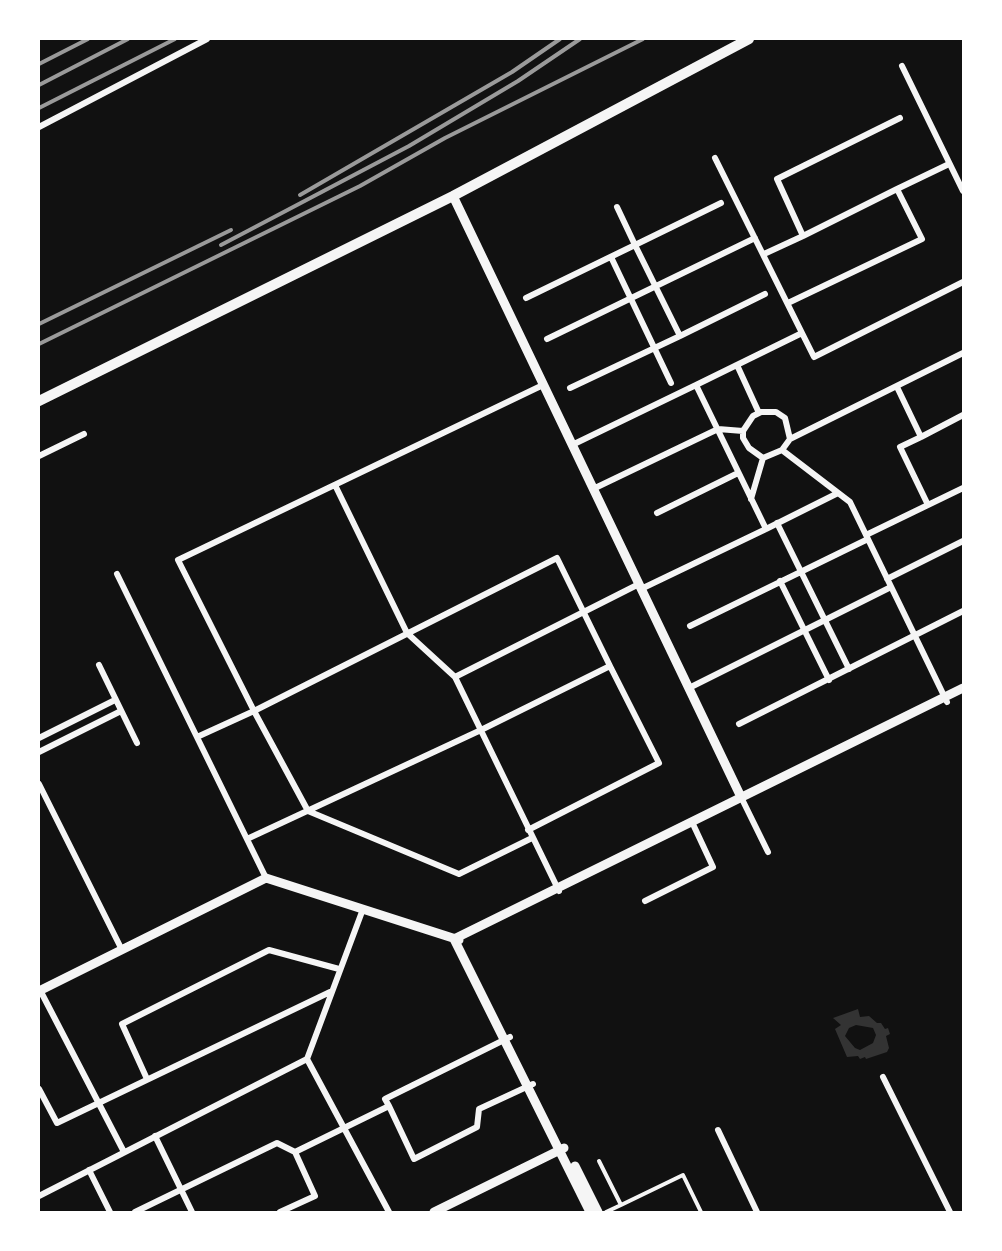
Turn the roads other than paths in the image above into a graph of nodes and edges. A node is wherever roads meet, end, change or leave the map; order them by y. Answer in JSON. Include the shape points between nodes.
{"nodes":[{"id":1,"x":207,"y":39,"type":"edge"},
{"id":2,"x":749,"y":39,"type":"edge"},
{"id":3,"x":902,"y":66,"type":"dead end"},
{"id":4,"x":900,"y":118,"type":"dead end"},
{"id":5,"x":39,"y":127,"type":"edge"},
{"id":6,"x":715,"y":158,"type":"dead end"},
{"id":7,"x":949,"y":164,"type":"junction"},
{"id":8,"x":897,"y":189,"type":"junction"},
{"id":9,"x":963,"y":191,"type":"edge"},
{"id":10,"x":453,"y":196,"type":"junction"},
{"id":11,"x":721,"y":203,"type":"dead end"},
{"id":12,"x":617,"y":207,"type":"dead end"},
{"id":13,"x":804,"y":236,"type":"junction"},
{"id":14,"x":755,"y":238,"type":"junction"},
{"id":15,"x":635,"y":245,"type":"junction"},
{"id":16,"x":764,"y":254,"type":"junction"},
{"id":17,"x":611,"y":257,"type":"junction"},
{"id":18,"x":963,"y":282,"type":"edge"},
{"id":19,"x":656,"y":286,"type":"junction"},
{"id":20,"x":765,"y":294,"type":"dead end"},
{"id":21,"x":526,"y":298,"type":"dead end"},
{"id":22,"x":630,"y":299,"type":"junction"},
{"id":23,"x":788,"y":303,"type":"junction"},
{"id":24,"x":802,"y":333,"type":"junction"},
{"id":25,"x":680,"y":336,"type":"junction"},
{"id":26,"x":547,"y":339,"type":"dead end"},
{"id":27,"x":654,"y":349,"type":"junction"},
{"id":28,"x":963,"y":353,"type":"edge"},
{"id":29,"x":737,"y":365,"type":"junction"},
{"id":30,"x":670,"y":383,"type":"dead end"},
{"id":31,"x":543,"y":385,"type":"junction"},
{"id":32,"x":696,"y":385,"type":"junction"},
{"id":33,"x":897,"y":387,"type":"junction"},
{"id":34,"x":570,"y":388,"type":"dead end"},
{"id":35,"x":39,"y":401,"type":"edge"},
{"id":36,"x":759,"y":413,"type":"junction"},
{"id":37,"x":963,"y":415,"type":"edge"},
{"id":38,"x":718,"y":429,"type":"junction"},
{"id":39,"x":743,"y":431,"type":"junction"},
{"id":40,"x":84,"y":434,"type":"dead end"},
{"id":41,"x":921,"y":437,"type":"junction"},
{"id":42,"x":790,"y":439,"type":"junction"},
{"id":43,"x":572,"y":445,"type":"junction"},
{"id":44,"x":782,"y":450,"type":"junction"},
{"id":45,"x":39,"y":456,"type":"edge"},
{"id":46,"x":763,"y":458,"type":"junction"},
{"id":47,"x":738,"y":473,"type":"junction"},
{"id":48,"x":335,"y":485,"type":"junction"},
{"id":49,"x":963,"y":488,"type":"edge"},
{"id":50,"x":593,"y":489,"type":"junction"},
{"id":51,"x":838,"y":493,"type":"junction"},
{"id":52,"x":751,"y":499,"type":"junction"},
{"id":53,"x":928,"y":505,"type":"junction"},
{"id":54,"x":657,"y":513,"type":"dead end"},
{"id":55,"x":777,"y":523,"type":"junction"},
{"id":56,"x":766,"y":529,"type":"junction"},
{"id":57,"x":867,"y":537,"type":"junction"},
{"id":58,"x":963,"y":541,"type":"edge"},
{"id":59,"x":801,"y":571,"type":"junction"},
{"id":60,"x":117,"y":574,"type":"dead end"},
{"id":61,"x":887,"y":579,"type":"junction"},
{"id":62,"x":780,"y":581,"type":"junction"},
{"id":63,"x":640,"y":586,"type":"junction"},
{"id":64,"x":891,"y":587,"type":"junction"},
{"id":65,"x":582,"y":611,"type":"junction"},
{"id":66,"x":963,"y":611,"type":"edge"},
{"id":67,"x":825,"y":620,"type":"junction"},
{"id":68,"x":690,"y":626,"type":"dead end"},
{"id":69,"x":804,"y":631,"type":"junction"},
{"id":70,"x":407,"y":633,"type":"junction"},
{"id":71,"x":914,"y":636,"type":"junction"},
{"id":72,"x":99,"y":665,"type":"dead end"},
{"id":73,"x":610,"y":666,"type":"junction"},
{"id":74,"x":849,"y":669,"type":"junction"},
{"id":75,"x":455,"y":677,"type":"junction"},
{"id":76,"x":829,"y":680,"type":"junction"},
{"id":77,"x":689,"y":688,"type":"junction"},
{"id":78,"x":963,"y":688,"type":"edge"},
{"id":79,"x":963,"y":694,"type":"edge"},
{"id":80,"x":116,"y":700,"type":"junction"},
{"id":81,"x":946,"y":700,"type":"junction"},
{"id":82,"x":121,"y":711,"type":"junction"},
{"id":83,"x":254,"y":711,"type":"junction"},
{"id":84,"x":739,"y":724,"type":"dead end"},
{"id":85,"x":481,"y":730,"type":"junction"},
{"id":86,"x":197,"y":737,"type":"junction"},
{"id":87,"x":39,"y":738,"type":"edge"},
{"id":88,"x":137,"y":744,"type":"dead end"},
{"id":89,"x":39,"y":752,"type":"edge"},
{"id":90,"x":39,"y":784,"type":"edge"},
{"id":91,"x":742,"y":800,"type":"junction"},
{"id":92,"x":308,"y":811,"type":"junction"},
{"id":93,"x":693,"y":824,"type":"junction"},
{"id":94,"x":528,"y":830,"type":"junction"},
{"id":95,"x":532,"y":838,"type":"junction"},
{"id":96,"x":247,"y":839,"type":"junction"},
{"id":97,"x":768,"y":852,"type":"dead end"},
{"id":98,"x":266,"y":878,"type":"junction"},
{"id":99,"x":559,"y":890,"type":"junction"},
{"id":100,"x":645,"y":901,"type":"dead end"},
{"id":101,"x":363,"y":909,"type":"junction"},
{"id":102,"x":458,"y":940,"type":"junction"},
{"id":103,"x":122,"y":950,"type":"junction"},
{"id":104,"x":339,"y":969,"type":"junction"},
{"id":105,"x":40,"y":991,"type":"edge"},
{"id":106,"x":330,"y":992,"type":"junction"},
{"id":107,"x":507,"y":1038,"type":"junction"},
{"id":108,"x":307,"y":1059,"type":"junction"},
{"id":109,"x":883,"y":1077,"type":"dead end"},
{"id":110,"x":147,"y":1079,"type":"junction"},
{"id":111,"x":531,"y":1085,"type":"junction"},
{"id":112,"x":39,"y":1089,"type":"edge"},
{"id":113,"x":99,"y":1104,"type":"junction"},
{"id":114,"x":389,"y":1106,"type":"junction"},
{"id":115,"x":343,"y":1128,"type":"junction"},
{"id":116,"x":718,"y":1130,"type":"dead end"},
{"id":117,"x":155,"y":1136,"type":"junction"},
{"id":118,"x":564,"y":1151,"type":"junction"},
{"id":119,"x":124,"y":1152,"type":"junction"},
{"id":120,"x":295,"y":1152,"type":"junction"},
{"id":121,"x":598,"y":1161,"type":"dead end"},
{"id":122,"x":89,"y":1170,"type":"junction"},
{"id":123,"x":181,"y":1190,"type":"junction"},
{"id":124,"x":39,"y":1196,"type":"edge"},
{"id":125,"x":621,"y":1205,"type":"junction"},
{"id":126,"x":110,"y":1212,"type":"edge"},
{"id":127,"x":135,"y":1212,"type":"edge"},
{"id":128,"x":192,"y":1212,"type":"edge"},
{"id":129,"x":280,"y":1212,"type":"edge"},
{"id":130,"x":389,"y":1212,"type":"edge"},
{"id":131,"x":434,"y":1212,"type":"edge"},
{"id":132,"x":447,"y":1212,"type":"edge"},
{"id":133,"x":590,"y":1212,"type":"edge"},
{"id":134,"x":598,"y":1212,"type":"edge"},
{"id":135,"x":606,"y":1212,"type":"edge"},
{"id":136,"x":701,"y":1212,"type":"edge"},
{"id":137,"x":757,"y":1212,"type":"edge"},
{"id":138,"x":950,"y":1212,"type":"edge"}],
"edges":[{"from":1,"to":5,"type":"street"},
{"from":2,"to":10,"type":"main road"},
{"from":3,"to":7,"type":"street"},
{"from":4,"to":13,"type":"street","via":[[777,178]]},
{"from":6,"to":14,"type":"street"},
{"from":7,"to":8,"type":"street"},
{"from":7,"to":9,"type":"street"},
{"from":8,"to":13,"type":"street"},
{"from":8,"to":23,"type":"street","via":[[922,239]]},
{"from":10,"to":31,"type":"street"},
{"from":10,"to":35,"type":"main road"},
{"from":11,"to":15,"type":"street"},
{"from":12,"to":15,"type":"street"},
{"from":13,"to":16,"type":"street"},
{"from":14,"to":16,"type":"street"},
{"from":14,"to":19,"type":"street"},
{"from":15,"to":17,"type":"street"},
{"from":15,"to":19,"type":"street"},
{"from":16,"to":23,"type":"street"},
{"from":17,"to":21,"type":"street"},
{"from":17,"to":22,"type":"street"},
{"from":18,"to":24,"type":"street","via":[[814,357]]},
{"from":19,"to":22,"type":"street"},
{"from":19,"to":25,"type":"street"},
{"from":20,"to":25,"type":"street"},
{"from":22,"to":26,"type":"street"},
{"from":22,"to":27,"type":"street"},
{"from":23,"to":24,"type":"street"},
{"from":24,"to":29,"type":"street"},
{"from":25,"to":27,"type":"street"},
{"from":27,"to":30,"type":"street"},
{"from":27,"to":34,"type":"street"},
{"from":28,"to":33,"type":"street"},
{"from":29,"to":32,"type":"street"},
{"from":29,"to":36,"type":"street"},
{"from":31,"to":43,"type":"street"},
{"from":31,"to":48,"type":"street"},
{"from":32,"to":38,"type":"street"},
{"from":32,"to":43,"type":"street"},
{"from":33,"to":41,"type":"street"},
{"from":33,"to":42,"type":"street"},
{"from":36,"to":39,"type":"street"},
{"from":36,"to":42,"type":"street","via":[[776,412],[785,418]]},
{"from":37,"to":41,"type":"street"},
{"from":38,"to":39,"type":"street"},
{"from":38,"to":47,"type":"street"},
{"from":38,"to":50,"type":"street"},
{"from":39,"to":46,"type":"street","via":[[749,448]]},
{"from":40,"to":45,"type":"street"},
{"from":41,"to":53,"type":"street","via":[[900,447]]},
{"from":42,"to":44,"type":"street"},
{"from":43,"to":50,"type":"street"},
{"from":44,"to":46,"type":"street"},
{"from":44,"to":51,"type":"street"},
{"from":46,"to":52,"type":"street"},
{"from":47,"to":52,"type":"street"},
{"from":47,"to":54,"type":"street"},
{"from":48,"to":70,"type":"street"},
{"from":48,"to":83,"type":"street","via":[[178,560]]},
{"from":49,"to":53,"type":"street"},
{"from":50,"to":63,"type":"street"},
{"from":51,"to":55,"type":"street"},
{"from":51,"to":57,"type":"street","via":[[849,502]]},
{"from":52,"to":56,"type":"street"},
{"from":53,"to":57,"type":"street"},
{"from":55,"to":56,"type":"street"},
{"from":55,"to":59,"type":"street"},
{"from":56,"to":63,"type":"street"},
{"from":57,"to":59,"type":"street"},
{"from":57,"to":61,"type":"street"},
{"from":58,"to":61,"type":"street"},
{"from":59,"to":62,"type":"street"},
{"from":59,"to":67,"type":"street"},
{"from":60,"to":86,"type":"street"},
{"from":61,"to":64,"type":"street"},
{"from":62,"to":68,"type":"street"},
{"from":62,"to":69,"type":"street"},
{"from":63,"to":65,"type":"street"},
{"from":63,"to":77,"type":"street"},
{"from":64,"to":67,"type":"street"},
{"from":64,"to":71,"type":"street"},
{"from":65,"to":70,"type":"street","via":[[557,558]]},
{"from":65,"to":73,"type":"street"},
{"from":65,"to":75,"type":"street"},
{"from":66,"to":71,"type":"street"},
{"from":67,"to":69,"type":"street"},
{"from":67,"to":74,"type":"street"},
{"from":69,"to":76,"type":"street"},
{"from":69,"to":77,"type":"street"},
{"from":70,"to":75,"type":"street"},
{"from":70,"to":83,"type":"street"},
{"from":71,"to":74,"type":"street"},
{"from":71,"to":81,"type":"street"},
{"from":72,"to":80,"type":"street"},
{"from":73,"to":85,"type":"street"},
{"from":73,"to":94,"type":"street","via":[[659,764]]},
{"from":74,"to":76,"type":"street"},
{"from":75,"to":85,"type":"street"},
{"from":76,"to":84,"type":"street"},
{"from":77,"to":91,"type":"street"},
{"from":78,"to":81,"type":"street"},
{"from":79,"to":81,"type":"street"},
{"from":80,"to":82,"type":"street"},
{"from":80,"to":87,"type":"street"},
{"from":81,"to":91,"type":"street"},
{"from":82,"to":88,"type":"street"},
{"from":82,"to":89,"type":"street"},
{"from":83,"to":86,"type":"street"},
{"from":83,"to":92,"type":"street"},
{"from":85,"to":92,"type":"street"},
{"from":85,"to":94,"type":"street"},
{"from":86,"to":96,"type":"street"},
{"from":90,"to":103,"type":"street"},
{"from":91,"to":93,"type":"street"},
{"from":91,"to":97,"type":"street"},
{"from":92,"to":95,"type":"street","via":[[459,874]]},
{"from":92,"to":96,"type":"street"},
{"from":93,"to":99,"type":"street"},
{"from":93,"to":100,"type":"street","via":[[713,867]]},
{"from":94,"to":95,"type":"street"},
{"from":95,"to":99,"type":"street"},
{"from":96,"to":98,"type":"street"},
{"from":98,"to":101,"type":"street"},
{"from":98,"to":103,"type":"street"},
{"from":99,"to":102,"type":"street"},
{"from":101,"to":102,"type":"street"},
{"from":101,"to":104,"type":"street"},
{"from":102,"to":107,"type":"street"},
{"from":103,"to":105,"type":"street"},
{"from":104,"to":106,"type":"street"},
{"from":104,"to":110,"type":"street","via":[[269,950],[122,1024]]},
{"from":105,"to":113,"type":"street"},
{"from":106,"to":108,"type":"street"},
{"from":106,"to":110,"type":"street"},
{"from":107,"to":111,"type":"street"},
{"from":107,"to":114,"type":"street","via":[[385,1099]]},
{"from":108,"to":115,"type":"street"},
{"from":108,"to":117,"type":"street"},
{"from":109,"to":138,"type":"street"},
{"from":110,"to":113,"type":"street"},
{"from":111,"to":114,"type":"street","via":[[479,1109],[477,1127],[414,1159]]},
{"from":111,"to":118,"type":"street"},
{"from":112,"to":113,"type":"street","via":[[57,1123]]},
{"from":113,"to":119,"type":"street"},
{"from":114,"to":115,"type":"street"},
{"from":115,"to":120,"type":"street"},
{"from":115,"to":130,"type":"street"},
{"from":116,"to":137,"type":"street"},
{"from":117,"to":119,"type":"street"},
{"from":117,"to":123,"type":"street"},
{"from":118,"to":131,"type":"street"},
{"from":118,"to":132,"type":"street"},
{"from":118,"to":133,"type":"street"},
{"from":118,"to":134,"type":"street"},
{"from":119,"to":122,"type":"street"},
{"from":120,"to":123,"type":"street","via":[[277,1143]]},
{"from":120,"to":129,"type":"street","via":[[315,1196]]},
{"from":121,"to":125,"type":"lane"},
{"from":122,"to":124,"type":"street"},
{"from":122,"to":126,"type":"street"},
{"from":123,"to":127,"type":"street"},
{"from":123,"to":128,"type":"street"},
{"from":125,"to":135,"type":"lane"},
{"from":125,"to":136,"type":"lane","via":[[682,1175]]}]}
